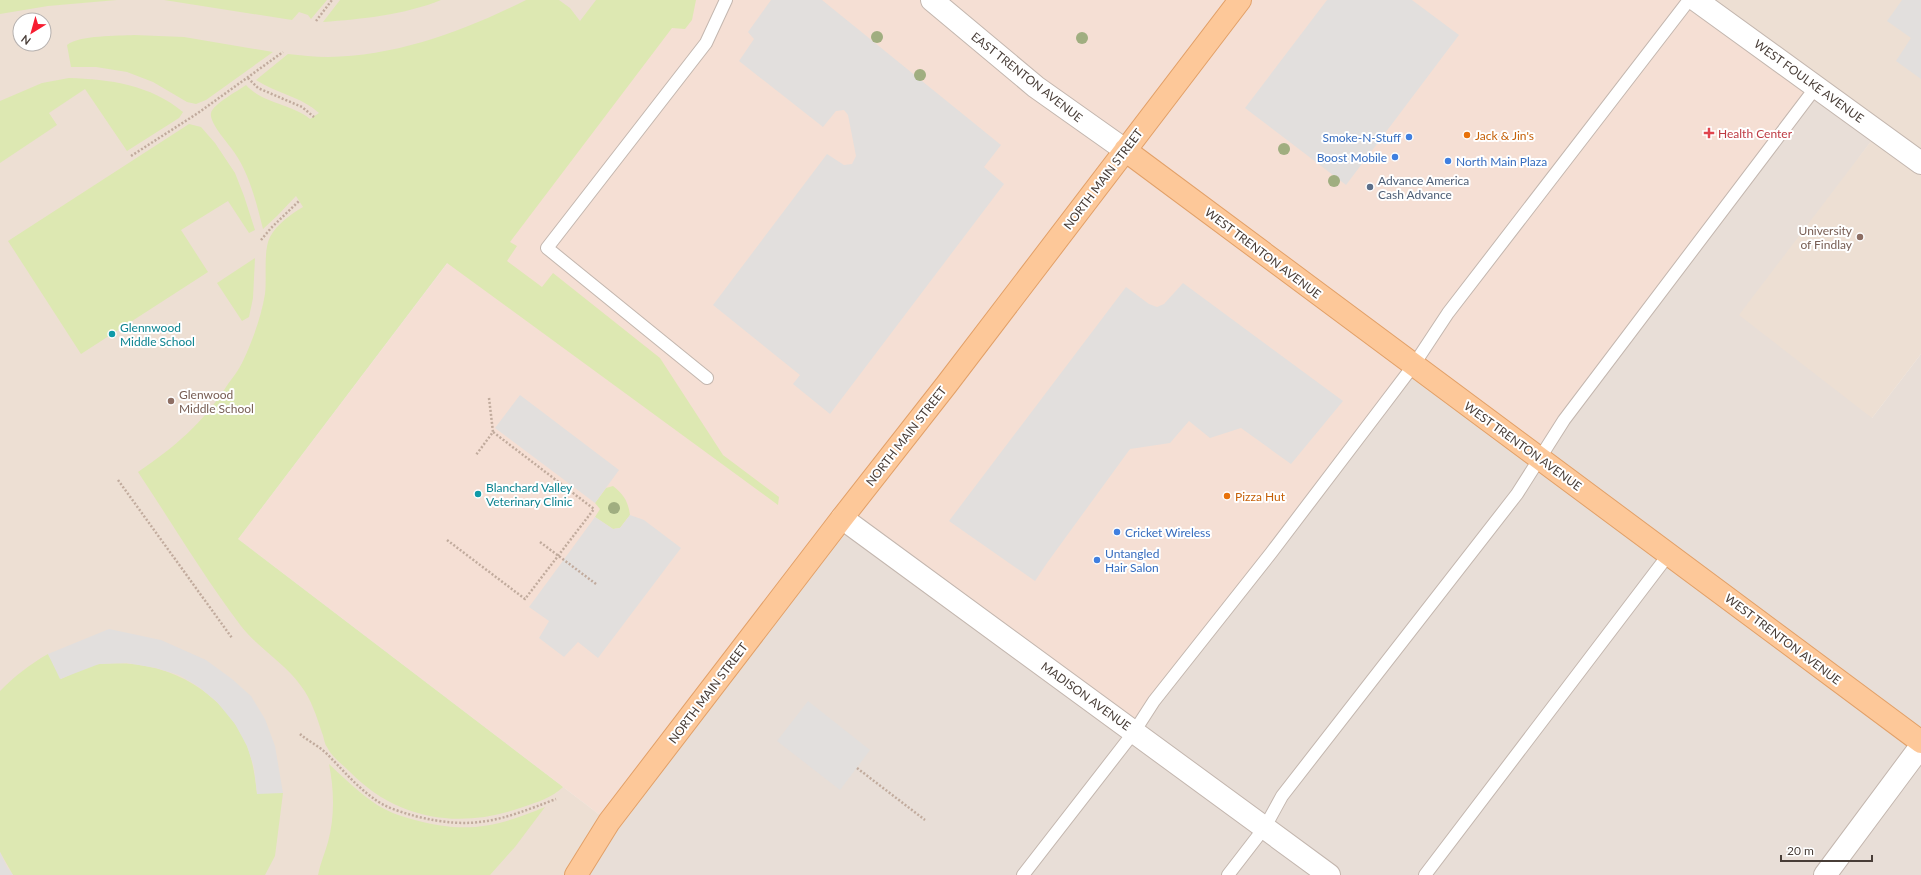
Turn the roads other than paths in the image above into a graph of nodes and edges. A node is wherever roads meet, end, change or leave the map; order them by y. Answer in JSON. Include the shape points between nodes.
{"nodes":[{"id":1,"x":726,"y":0,"type":"edge"},
{"id":2,"x":932,"y":0,"type":"edge"},
{"id":3,"x":1240,"y":0,"type":"edge"},
{"id":4,"x":1689,"y":0,"type":"edge"},
{"id":5,"x":1696,"y":0,"type":"edge"},
{"id":6,"x":1816,"y":87,"type":"junction"},
{"id":7,"x":1125,"y":150,"type":"junction"},
{"id":8,"x":1921,"y":163,"type":"edge"},
{"id":9,"x":1414,"y":366,"type":"junction"},
{"id":10,"x":707,"y":378,"type":"dead end"},
{"id":11,"x":1540,"y":458,"type":"junction"},
{"id":12,"x":842,"y":518,"type":"junction"},
{"id":13,"x":1669,"y":554,"type":"junction"},
{"id":14,"x":1134,"y":732,"type":"junction"},
{"id":15,"x":1921,"y":742,"type":"edge"},
{"id":16,"x":1921,"y":746,"type":"edge"},
{"id":17,"x":1265,"y":827,"type":"junction"},
{"id":18,"x":576,"y":875,"type":"edge"},
{"id":19,"x":1023,"y":875,"type":"edge"},
{"id":20,"x":1228,"y":875,"type":"edge"},
{"id":21,"x":1329,"y":875,"type":"edge"},
{"id":22,"x":1425,"y":875,"type":"edge"},
{"id":23,"x":1825,"y":875,"type":"edge"}],
"edges":[{"from":1,"to":10,"type":"lane","via":[[706,43],[547,248]]},
{"from":2,"to":7,"type":"street","name":"EAST TRENTON AVENUE","via":[[1036,87]]},
{"from":3,"to":7,"type":"main road","name":"NORTH MAIN STREET"},
{"from":4,"to":9,"type":"lane","via":[[1448,313]]},
{"from":5,"to":6,"type":"street","name":"WEST FOULKE AVENUE"},
{"from":6,"to":8,"type":"street","name":"WEST FOULKE AVENUE"},
{"from":6,"to":11,"type":"lane","via":[[1564,420]]},
{"from":7,"to":9,"type":"main road","name":"WEST TRENTON AVENUE"},
{"from":7,"to":12,"type":"main road","name":"NORTH MAIN STREET"},
{"from":9,"to":11,"type":"main road","name":"WEST TRENTON AVENUE"},
{"from":9,"to":14,"type":"lane","via":[[1154,701]]},
{"from":11,"to":13,"type":"main road","name":"WEST TRENTON AVENUE"},
{"from":11,"to":17,"type":"lane","via":[[1517,494],[1282,796]]},
{"from":12,"to":14,"type":"street","name":"MADISON AVENUE"},
{"from":12,"to":18,"type":"main road","name":"NORTH MAIN STREET","via":[[609,822]]},
{"from":13,"to":15,"type":"main road","name":"WEST TRENTON AVENUE"},
{"from":13,"to":22,"type":"lane"},
{"from":14,"to":17,"type":"street","name":"MADISON AVENUE"},
{"from":14,"to":19,"type":"lane"},
{"from":16,"to":23,"type":"street"},
{"from":17,"to":20,"type":"lane"},
{"from":17,"to":21,"type":"street","name":"MADISON AVENUE"}]}
